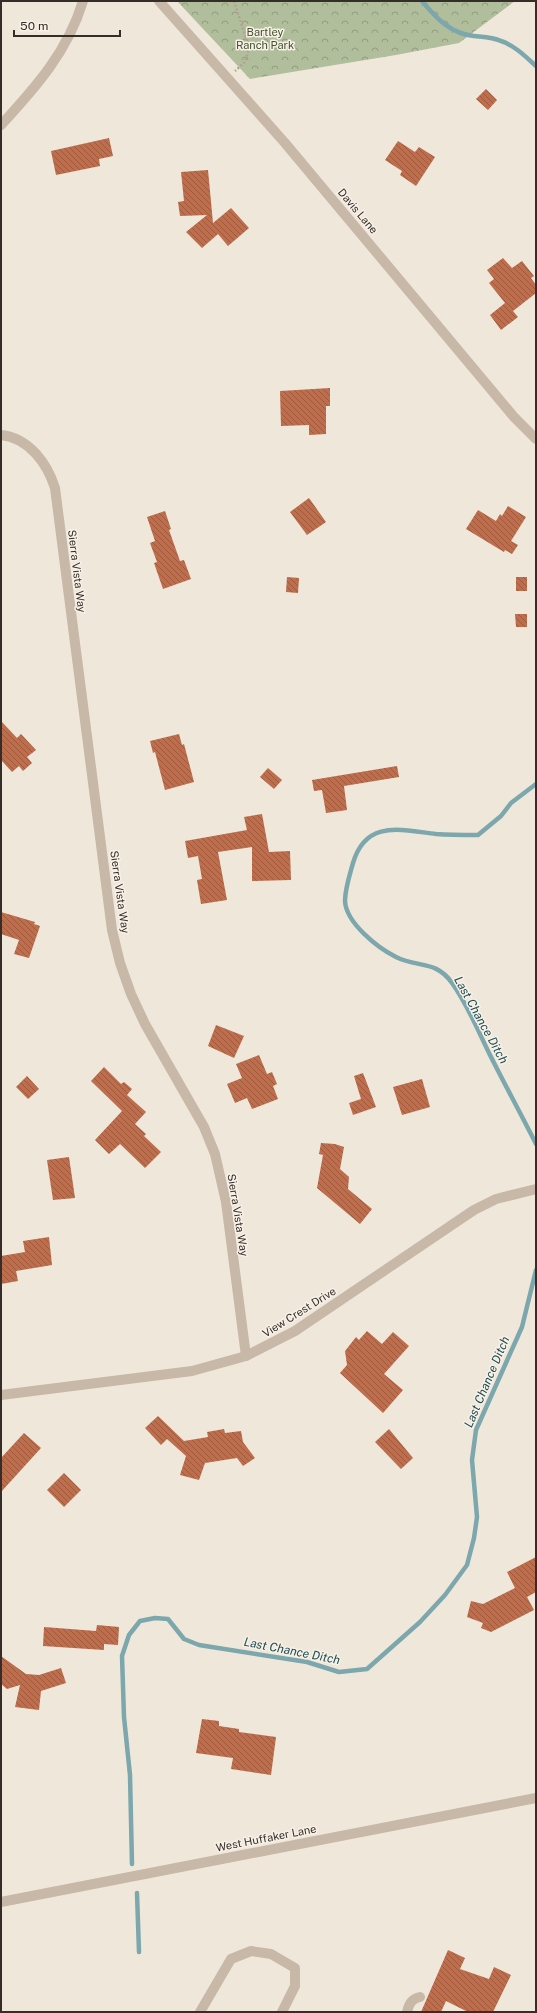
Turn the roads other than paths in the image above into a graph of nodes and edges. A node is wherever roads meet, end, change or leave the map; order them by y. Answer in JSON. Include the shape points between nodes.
{"nodes":[{"id":1,"x":83,"y":1,"type":"edge"},
{"id":2,"x":159,"y":1,"type":"edge"},
{"id":3,"x":1,"y":124,"type":"edge"},
{"id":4,"x":1,"y":436,"type":"edge"},
{"id":5,"x":536,"y":439,"type":"edge"},
{"id":6,"x":536,"y":1189,"type":"edge"},
{"id":7,"x":246,"y":1356,"type":"junction"},
{"id":8,"x":1,"y":1395,"type":"edge"},
{"id":9,"x":536,"y":1798,"type":"edge"},
{"id":10,"x":1,"y":1902,"type":"edge"},
{"id":11,"x":420,"y":1997,"type":"dead end"},
{"id":12,"x":200,"y":2012,"type":"edge"},
{"id":13,"x":282,"y":2012,"type":"edge"},
{"id":14,"x":408,"y":2012,"type":"edge"}],
"edges":[{"from":1,"to":3,"type":"street","via":[[61,52],[41,80]]},
{"from":2,"to":5,"type":"street","name":"Davis Lane","via":[[326,191],[514,417]]},
{"from":4,"to":7,"type":"street","name":"Sierra Vista Way","via":[[19,441],[32,449],[43,461],[54,488],[112,930],[131,994],[145,1024],[204,1127],[215,1154],[226,1202]]},
{"from":6,"to":7,"type":"street","name":"View Crest Drive","via":[[496,1199],[474,1210],[296,1331]]},
{"from":7,"to":8,"type":"street","name":"View Crest Drive","via":[[192,1371]]},
{"from":9,"to":10,"type":"street","name":"West Huffaker Lane"},
{"from":11,"to":14,"type":"street","via":[[414,1998]]},
{"from":12,"to":13,"type":"street","via":[[231,1959],[251,1951],[271,1954],[295,1968],[295,1986]]}]}
